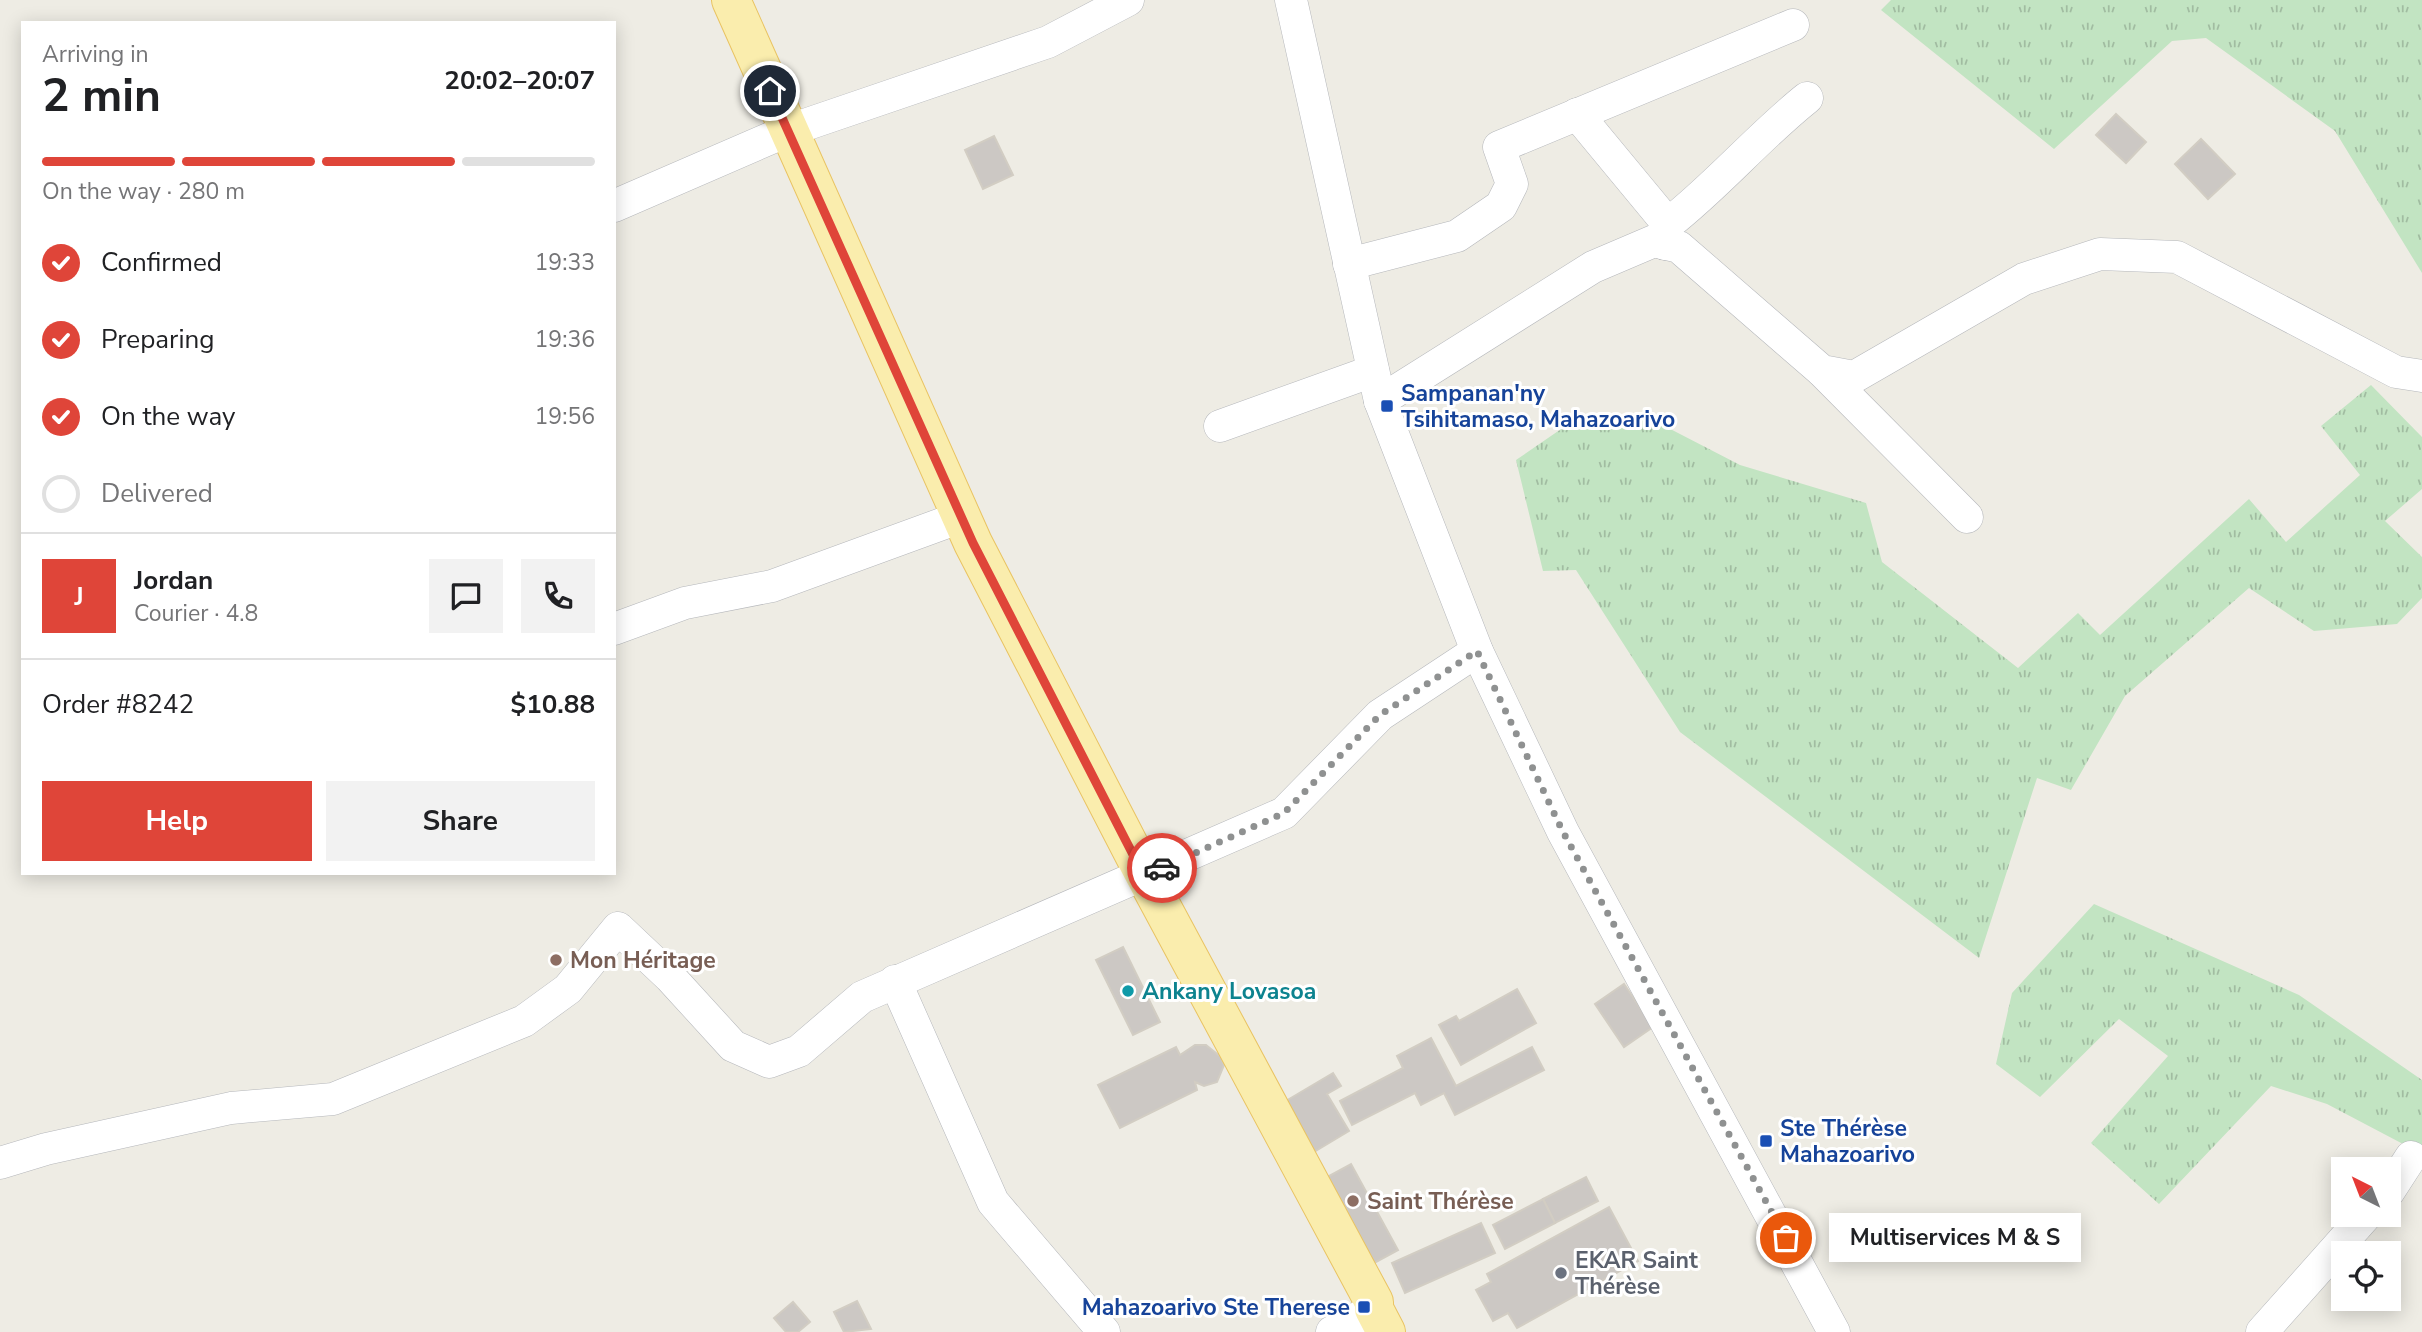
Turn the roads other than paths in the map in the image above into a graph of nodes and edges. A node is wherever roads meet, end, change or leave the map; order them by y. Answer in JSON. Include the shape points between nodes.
{"nodes":[{"id":1,"x":731,"y":0,"type":"edge"},
{"id":2,"x":1128,"y":0,"type":"edge"},
{"id":3,"x":1291,"y":0,"type":"edge"},
{"id":4,"x":1793,"y":24,"type":"dead end"},
{"id":5,"x":1807,"y":98,"type":"dead end"},
{"id":6,"x":1577,"y":114,"type":"junction"},
{"id":7,"x":787,"y":131,"type":"junction"},
{"id":8,"x":616,"y":205,"type":"edge"},
{"id":9,"x":1666,"y":234,"type":"junction"},
{"id":10,"x":1349,"y":264,"type":"junction"},
{"id":11,"x":1822,"y":371,"type":"junction"},
{"id":12,"x":2422,"y":376,"type":"edge"},
{"id":13,"x":1376,"y":386,"type":"junction"},
{"id":14,"x":1220,"y":426,"type":"dead end"},
{"id":15,"x":961,"y":516,"type":"junction"},
{"id":16,"x":1967,"y":517,"type":"dead end"},
{"id":17,"x":616,"y":628,"type":"edge"},
{"id":18,"x":1477,"y":651,"type":"junction"},
{"id":19,"x":1144,"y":876,"type":"junction"},
{"id":20,"x":895,"y":981,"type":"junction"},
{"id":21,"x":2411,"y":1157,"type":"dead end"},
{"id":22,"x":0,"y":1163,"type":"edge"},
{"id":23,"x":2401,"y":1172,"type":"edge"},
{"id":24,"x":2355,"y":1227,"type":"edge"},
{"id":25,"x":1380,"y":1321,"type":"edge"},
{"id":26,"x":1104,"y":1332,"type":"edge"},
{"id":27,"x":1332,"y":1332,"type":"edge"},
{"id":28,"x":1834,"y":1332,"type":"edge"},
{"id":29,"x":2262,"y":1332,"type":"edge"}],
"edges":[{"from":1,"to":7,"type":"main road"},
{"from":2,"to":7,"type":"street","via":[[1048,42]]},
{"from":3,"to":10,"type":"street"},
{"from":4,"to":6,"type":"street"},
{"from":5,"to":9,"type":"street","via":[[1769,128]]},
{"from":6,"to":9,"type":"street"},
{"from":6,"to":10,"type":"street","via":[[1499,147],[1512,184],[1501,206],[1457,236]]},
{"from":7,"to":8,"type":"street"},
{"from":7,"to":15,"type":"main road"},
{"from":9,"to":11,"type":"street"},
{"from":9,"to":13,"type":"street","via":[[1593,267]]},
{"from":10,"to":13,"type":"street"},
{"from":11,"to":12,"type":"street","via":[[1854,377],[2024,279],[2099,254],[2177,257],[2396,372]]},
{"from":11,"to":16,"type":"street"},
{"from":13,"to":14,"type":"street"},
{"from":13,"to":18,"type":"street"},
{"from":15,"to":17,"type":"street","via":[[772,586],[685,603]]},
{"from":15,"to":19,"type":"main road"},
{"from":18,"to":19,"type":"street","via":[[1380,715],[1284,813]]},
{"from":18,"to":28,"type":"street","via":[[1563,832]]},
{"from":19,"to":20,"type":"street"},
{"from":19,"to":25,"type":"main road","via":[[1374,1302]]},
{"from":20,"to":22,"type":"street","via":[[862,997],[799,1051],[769,1062],[733,1046],[618,928],[568,989],[524,1021],[333,1098],[231,1108]]},
{"from":20,"to":26,"type":"street","via":[[993,1202]]},
{"from":21,"to":23,"type":"street"},
{"from":24,"to":29,"type":"street"},
{"from":25,"to":27,"type":"street"}]}
